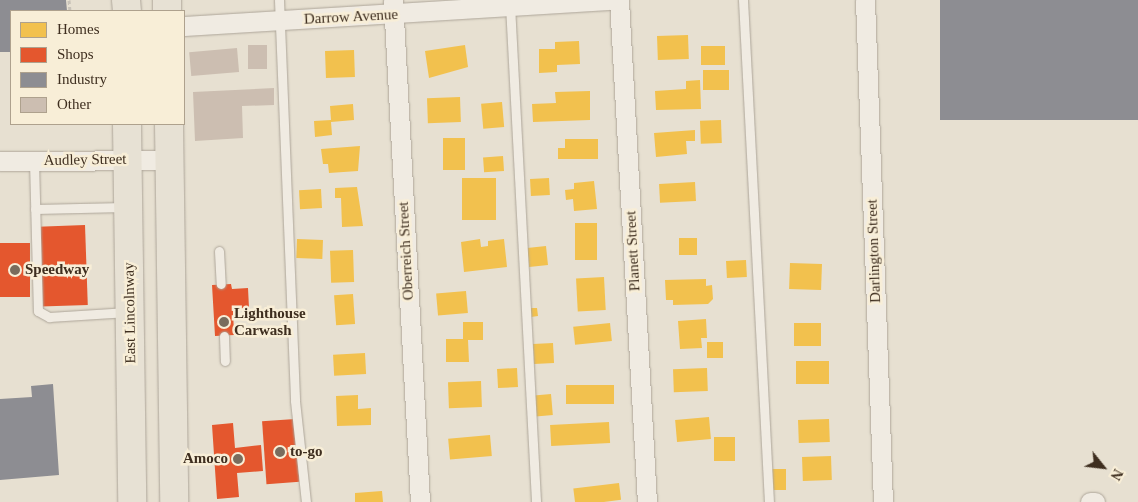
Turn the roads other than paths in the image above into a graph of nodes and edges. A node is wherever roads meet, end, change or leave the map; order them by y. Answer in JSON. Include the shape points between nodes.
{"nodes":[{"id":1,"x":279,"y":0,"type":"edge"},
{"id":2,"x":608,"y":0,"type":"edge"},
{"id":3,"x":619,"y":0,"type":"edge"},
{"id":4,"x":743,"y":0,"type":"edge"},
{"id":5,"x":865,"y":0,"type":"edge"},
{"id":6,"x":510,"y":3,"type":"edge"},
{"id":7,"x":393,"y":7,"type":"edge"},
{"id":8,"x":279,"y":21,"type":"junction"},
{"id":9,"x":185,"y":26,"type":"edge"},
{"id":10,"x":127,"y":125,"type":"edge"},
{"id":11,"x":169,"y":125,"type":"edge"},
{"id":12,"x":127,"y":159,"type":"junction"},
{"id":13,"x":170,"y":160,"type":"junction"},
{"id":14,"x":0,"y":161,"type":"edge"},
{"id":15,"x":34,"y":161,"type":"junction"},
{"id":16,"x":128,"y":206,"type":"junction"},
{"id":17,"x":35,"y":209,"type":"junction"},
{"id":18,"x":219,"y":251,"type":"dead end"},
{"id":19,"x":221,"y":284,"type":"dead end"},
{"id":20,"x":130,"y":312,"type":"junction"},
{"id":21,"x":224,"y":336,"type":"dead end"},
{"id":22,"x":225,"y":361,"type":"dead end"},
{"id":23,"x":132,"y":502,"type":"edge"},
{"id":24,"x":174,"y":502,"type":"edge"},
{"id":25,"x":306,"y":502,"type":"edge"},
{"id":26,"x":420,"y":502,"type":"edge"},
{"id":27,"x":536,"y":502,"type":"edge"},
{"id":28,"x":647,"y":502,"type":"edge"},
{"id":29,"x":769,"y":502,"type":"edge"},
{"id":30,"x":883,"y":502,"type":"edge"},
{"id":31,"x":1090,"y":502,"type":"edge"},
{"id":32,"x":1095,"y":502,"type":"edge"}],
"edges":[{"from":1,"to":8,"type":"lane"},
{"from":2,"to":6,"type":"street","name":"Darrow Avenue"},
{"from":3,"to":28,"type":"street","name":"Planett Street"},
{"from":4,"to":29,"type":"lane"},
{"from":5,"to":30,"type":"street","name":"Darlington Street"},
{"from":6,"to":7,"type":"street","name":"Darrow Avenue"},
{"from":6,"to":27,"type":"lane"},
{"from":7,"to":8,"type":"street","name":"Darrow Avenue"},
{"from":7,"to":26,"type":"street","name":"Oberreich Street"},
{"from":8,"to":9,"type":"street","name":"Darrow Avenue"},
{"from":8,"to":25,"type":"lane","via":[[295,401]]},
{"from":10,"to":12,"type":"main road","name":"East Lincolnway"},
{"from":11,"to":13,"type":"main road"},
{"from":12,"to":13,"type":"street","name":"Audley Street"},
{"from":12,"to":15,"type":"street","name":"Audley Street"},
{"from":12,"to":16,"type":"main road","name":"East Lincolnway"},
{"from":13,"to":24,"type":"main road"},
{"from":14,"to":15,"type":"street","name":"Audley Street"},
{"from":15,"to":17,"type":"lane"},
{"from":16,"to":17,"type":"lane"},
{"from":16,"to":20,"type":"main road","name":"East Lincolnway"},
{"from":17,"to":20,"type":"lane","via":[[38,311],[49,318]]},
{"from":18,"to":19,"type":"lane"},
{"from":20,"to":23,"type":"main road","name":"East Lincolnway"},
{"from":21,"to":22,"type":"lane"},
{"from":31,"to":32,"type":"street"}]}
